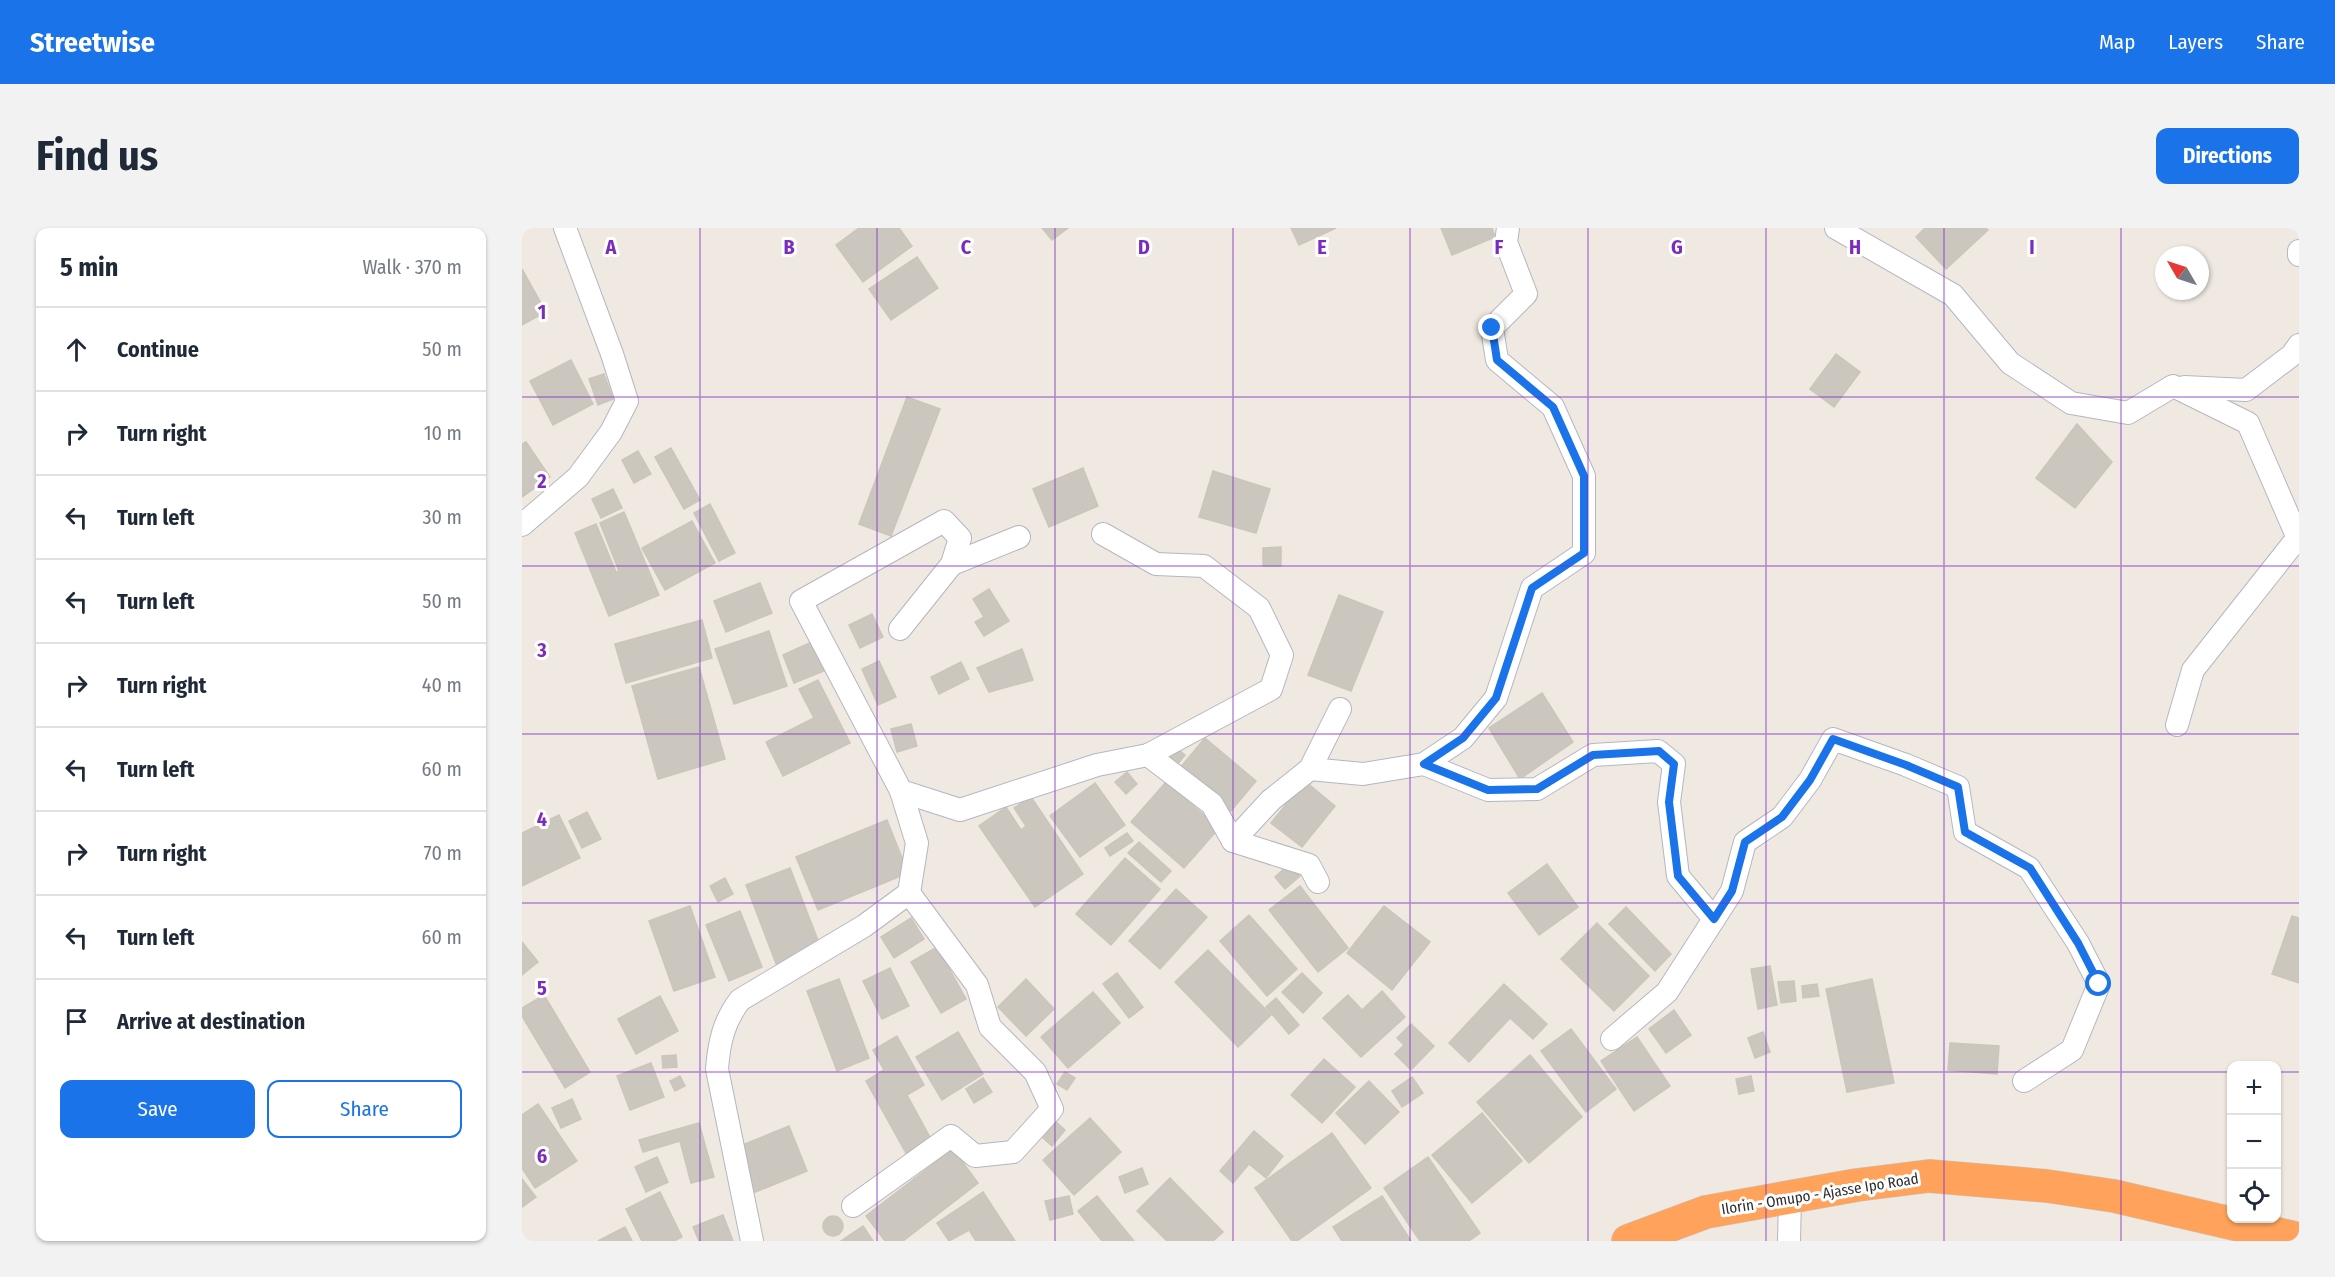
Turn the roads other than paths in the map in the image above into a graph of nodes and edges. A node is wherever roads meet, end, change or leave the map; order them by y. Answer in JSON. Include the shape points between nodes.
{"nodes":[{"id":1,"x":565,"y":228,"type":"edge"},
{"id":2,"x":1508,"y":228,"type":"edge"},
{"id":3,"x":1836,"y":228,"type":"edge"},
{"id":4,"x":2299,"y":345,"type":"edge"},
{"id":5,"x":2173,"y":386,"type":"junction"},
{"id":6,"x":522,"y":525,"type":"edge"},
{"id":7,"x":1103,"y":534,"type":"dead end"},
{"id":8,"x":2298,"y":536,"type":"edge"},
{"id":9,"x":1019,"y":537,"type":"dead end"},
{"id":10,"x":952,"y":564,"type":"junction"},
{"id":11,"x":900,"y":629,"type":"dead end"},
{"id":12,"x":1340,"y":708,"type":"dead end"},
{"id":13,"x":2177,"y":725,"type":"dead end"},
{"id":14,"x":1148,"y":754,"type":"junction"},
{"id":15,"x":1424,"y":764,"type":"junction"},
{"id":16,"x":1310,"y":769,"type":"junction"},
{"id":17,"x":901,"y":791,"type":"junction"},
{"id":18,"x":1233,"y":841,"type":"junction"},
{"id":19,"x":1318,"y":882,"type":"dead end"},
{"id":20,"x":909,"y":893,"type":"junction"},
{"id":21,"x":1714,"y":919,"type":"junction"},
{"id":22,"x":1612,"y":1040,"type":"dead end"},
{"id":23,"x":2024,"y":1081,"type":"dead end"},
{"id":24,"x":1790,"y":1198,"type":"junction"},
{"id":25,"x":854,"y":1206,"type":"dead end"},
{"id":26,"x":2299,"y":1239,"type":"edge"},
{"id":27,"x":752,"y":1241,"type":"edge"},
{"id":28,"x":1628,"y":1241,"type":"edge"},
{"id":29,"x":1790,"y":1241,"type":"edge"}],
"edges":[{"from":1,"to":6,"type":"street","via":[[627,401],[578,477]]},
{"from":2,"to":15,"type":"street","via":[[1506,242],[1526,294],[1492,328],[1497,360],[1553,407],[1584,476],[1584,553],[1532,588],[1496,698],[1463,738]]},
{"from":3,"to":5,"type":"street","via":[[1953,295],[2010,363],[2071,403],[2128,413]]},
{"from":4,"to":5,"type":"street","via":[[2292,355],[2246,390]]},
{"from":5,"to":8,"type":"street","via":[[2248,423]]},
{"from":7,"to":14,"type":"street","via":[[1156,564],[1204,566],[1259,608],[1282,655],[1271,690]]},
{"from":8,"to":13,"type":"street","via":[[2193,670]]},
{"from":9,"to":10,"type":"street"},
{"from":10,"to":11,"type":"street"},
{"from":10,"to":17,"type":"street","via":[[960,538],[944,521],[801,601]]},
{"from":12,"to":16,"type":"street"},
{"from":14,"to":17,"type":"street","via":[[1097,765],[960,810]]},
{"from":14,"to":18,"type":"street","via":[[1212,804]]},
{"from":15,"to":16,"type":"street","via":[[1363,774]]},
{"from":15,"to":21,"type":"street","via":[[1488,790],[1537,789],[1593,755],[1659,751],[1674,764],[1669,802],[1678,876]]},
{"from":16,"to":18,"type":"street","via":[[1271,800]]},
{"from":17,"to":20,"type":"street","via":[[917,843]]},
{"from":18,"to":19,"type":"street","via":[[1309,865]]},
{"from":20,"to":25,"type":"street","via":[[977,985],[990,1027],[1035,1072],[1052,1109],[1013,1152],[975,1156],[951,1136]]},
{"from":20,"to":27,"type":"street","via":[[864,926],[740,1000],[730,1013],[719,1041],[717,1069]]},
{"from":21,"to":22,"type":"street","via":[[1667,992]]},
{"from":21,"to":23,"type":"street","via":[[1732,891],[1745,842],[1782,817],[1810,780],[1833,739],[1958,787],[1965,832],[2030,868],[2099,984],[2072,1050]]},
{"from":24,"to":26,"type":"highway","name":"Ilorin - Omupo - Ajasse Ipo Road","via":[[1929,1176],[2114,1196]]},
{"from":24,"to":28,"type":"highway","name":"Ilorin - Omupo - Ajasse Ipo Road","via":[[1706,1212]]},
{"from":24,"to":29,"type":"street"}]}
